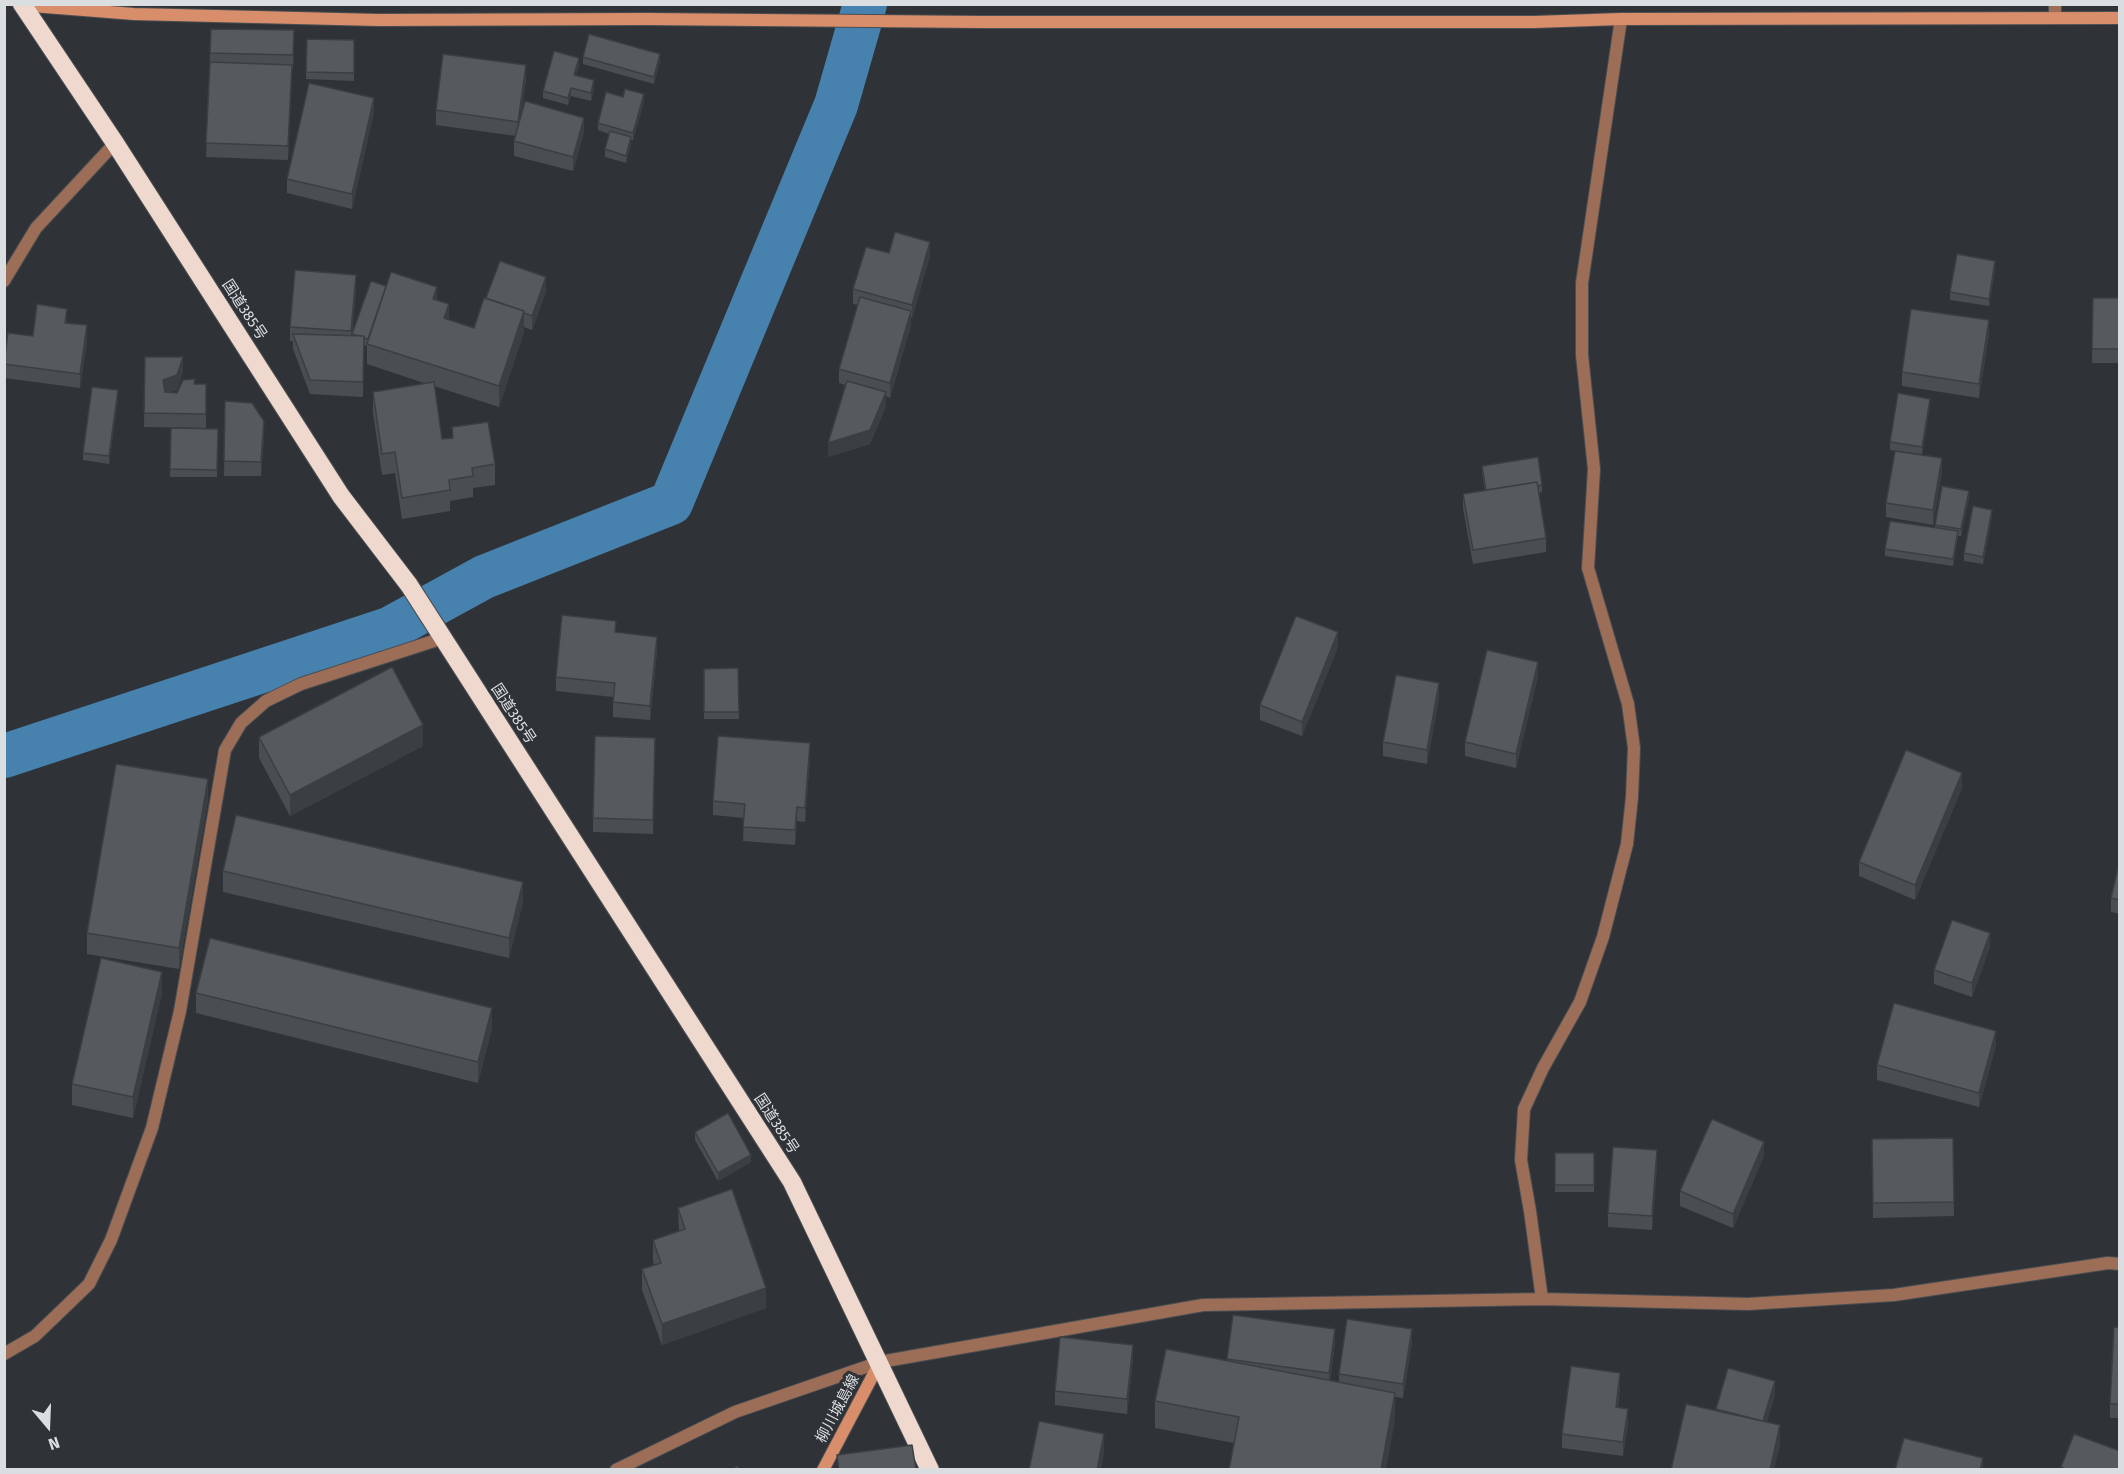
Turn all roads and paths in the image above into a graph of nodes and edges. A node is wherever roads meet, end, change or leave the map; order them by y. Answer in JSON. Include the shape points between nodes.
{"nodes":[{"id":1,"x":2055,"y":4,"type":"edge"},
{"id":2,"x":21,"y":5,"type":"edge"},
{"id":3,"x":2055,"y":18,"type":"junction"},
{"id":4,"x":2120,"y":18,"type":"edge"},
{"id":5,"x":1621,"y":20,"type":"junction"},
{"id":6,"x":115,"y":143,"type":"junction"},
{"id":7,"x":4,"y":281,"type":"edge"},
{"id":8,"x":443,"y":638,"type":"junction"},
{"id":9,"x":2120,"y":1263,"type":"edge"},
{"id":10,"x":1542,"y":1299,"type":"junction"},
{"id":11,"x":4,"y":1354,"type":"edge"},
{"id":12,"x":880,"y":1362,"type":"junction"},
{"id":13,"x":616,"y":1470,"type":"edge"},
{"id":14,"x":823,"y":1470,"type":"edge"},
{"id":15,"x":930,"y":1470,"type":"edge"}],
"edges":[{"from":1,"to":3,"type":"street"},
{"from":2,"to":5,"type":"main road","via":[[134,14],[378,20]]},
{"from":2,"to":6,"type":"highway","name":"国道385号"},
{"from":3,"to":4,"type":"main road"},
{"from":3,"to":5,"type":"main road"},
{"from":5,"to":10,"type":"street","via":[[1582,283],[1582,355],[1594,469],[1588,568],[1628,704],[1634,748],[1632,787],[1627,844],[1603,937],[1580,1002],[1524,1109],[1521,1160]]},
{"from":6,"to":7,"type":"street","via":[[36,228]]},
{"from":6,"to":8,"type":"highway","name":"国道385号","via":[[341,496],[409,585]]},
{"from":8,"to":11,"type":"street","via":[[301,684],[267,701],[241,723],[225,750],[180,1011],[152,1128],[115,1229],[89,1284],[35,1336]]},
{"from":8,"to":12,"type":"highway","name":"国道385号","via":[[792,1182]]},
{"from":9,"to":10,"type":"street","via":[[1894,1295],[1759,1304]]},
{"from":10,"to":12,"type":"street","via":[[1203,1305]]},
{"from":12,"to":13,"type":"street","via":[[735,1412]]},
{"from":12,"to":14,"type":"main road","name":"柳川城島線"},
{"from":12,"to":15,"type":"highway","name":"国道385号"}]}
